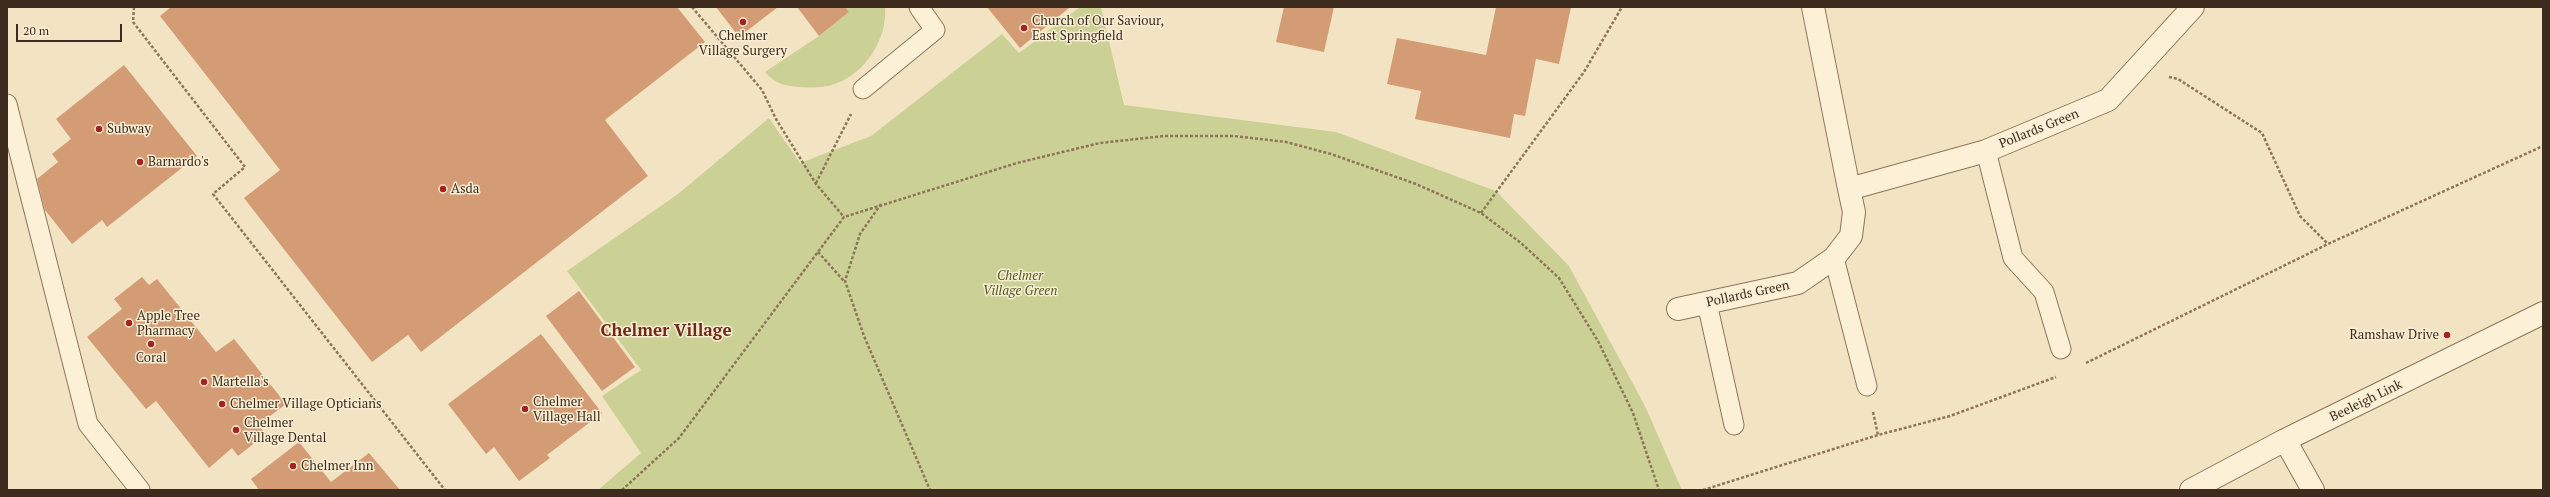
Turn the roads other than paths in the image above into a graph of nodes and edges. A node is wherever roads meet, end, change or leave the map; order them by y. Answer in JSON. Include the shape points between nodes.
{"nodes":[{"id":1,"x":919,"y":7,"type":"edge"},
{"id":2,"x":1813,"y":7,"type":"edge"},
{"id":3,"x":2193,"y":7,"type":"edge"},
{"id":4,"x":863,"y":90,"type":"road end"},
{"id":5,"x":7,"y":104,"type":"edge"},
{"id":6,"x":1986,"y":151,"type":"junction"},
{"id":7,"x":1849,"y":189,"type":"junction"},
{"id":8,"x":1834,"y":258,"type":"junction"},
{"id":9,"x":1707,"y":303,"type":"junction"},
{"id":10,"x":1678,"y":309,"type":"dead end"},
{"id":11,"x":2543,"y":313,"type":"edge"},
{"id":12,"x":2061,"y":349,"type":"dead end"},
{"id":13,"x":1867,"y":386,"type":"dead end"},
{"id":14,"x":1734,"y":425,"type":"dead end"},
{"id":15,"x":2285,"y":440,"type":"junction"},
{"id":16,"x":140,"y":490,"type":"edge"},
{"id":17,"x":2191,"y":490,"type":"edge"},
{"id":18,"x":2313,"y":490,"type":"edge"}],
"edges":[{"from":1,"to":4,"type":"lane","via":[[935,30]]},
{"from":2,"to":7,"type":"street","name":"Pollards Green"},
{"from":3,"to":6,"type":"street","name":"Pollards Green","via":[[2108,100]]},
{"from":5,"to":16,"type":"lane","via":[[88,424]]},
{"from":6,"to":7,"type":"street","name":"Pollards Green"},
{"from":6,"to":12,"type":"lane","via":[[2013,258],[2044,292]]},
{"from":7,"to":8,"type":"street","name":"Pollards Green","via":[[1854,212],[1851,236]]},
{"from":8,"to":9,"type":"street","name":"Pollards Green","via":[[1798,283]]},
{"from":8,"to":13,"type":"lane"},
{"from":9,"to":10,"type":"street","name":"Pollards Green"},
{"from":9,"to":14,"type":"lane"},
{"from":11,"to":15,"type":"street","name":"Beeleigh Link"},
{"from":15,"to":17,"type":"street","name":"Beeleigh Link"},
{"from":15,"to":18,"type":"street"}]}
